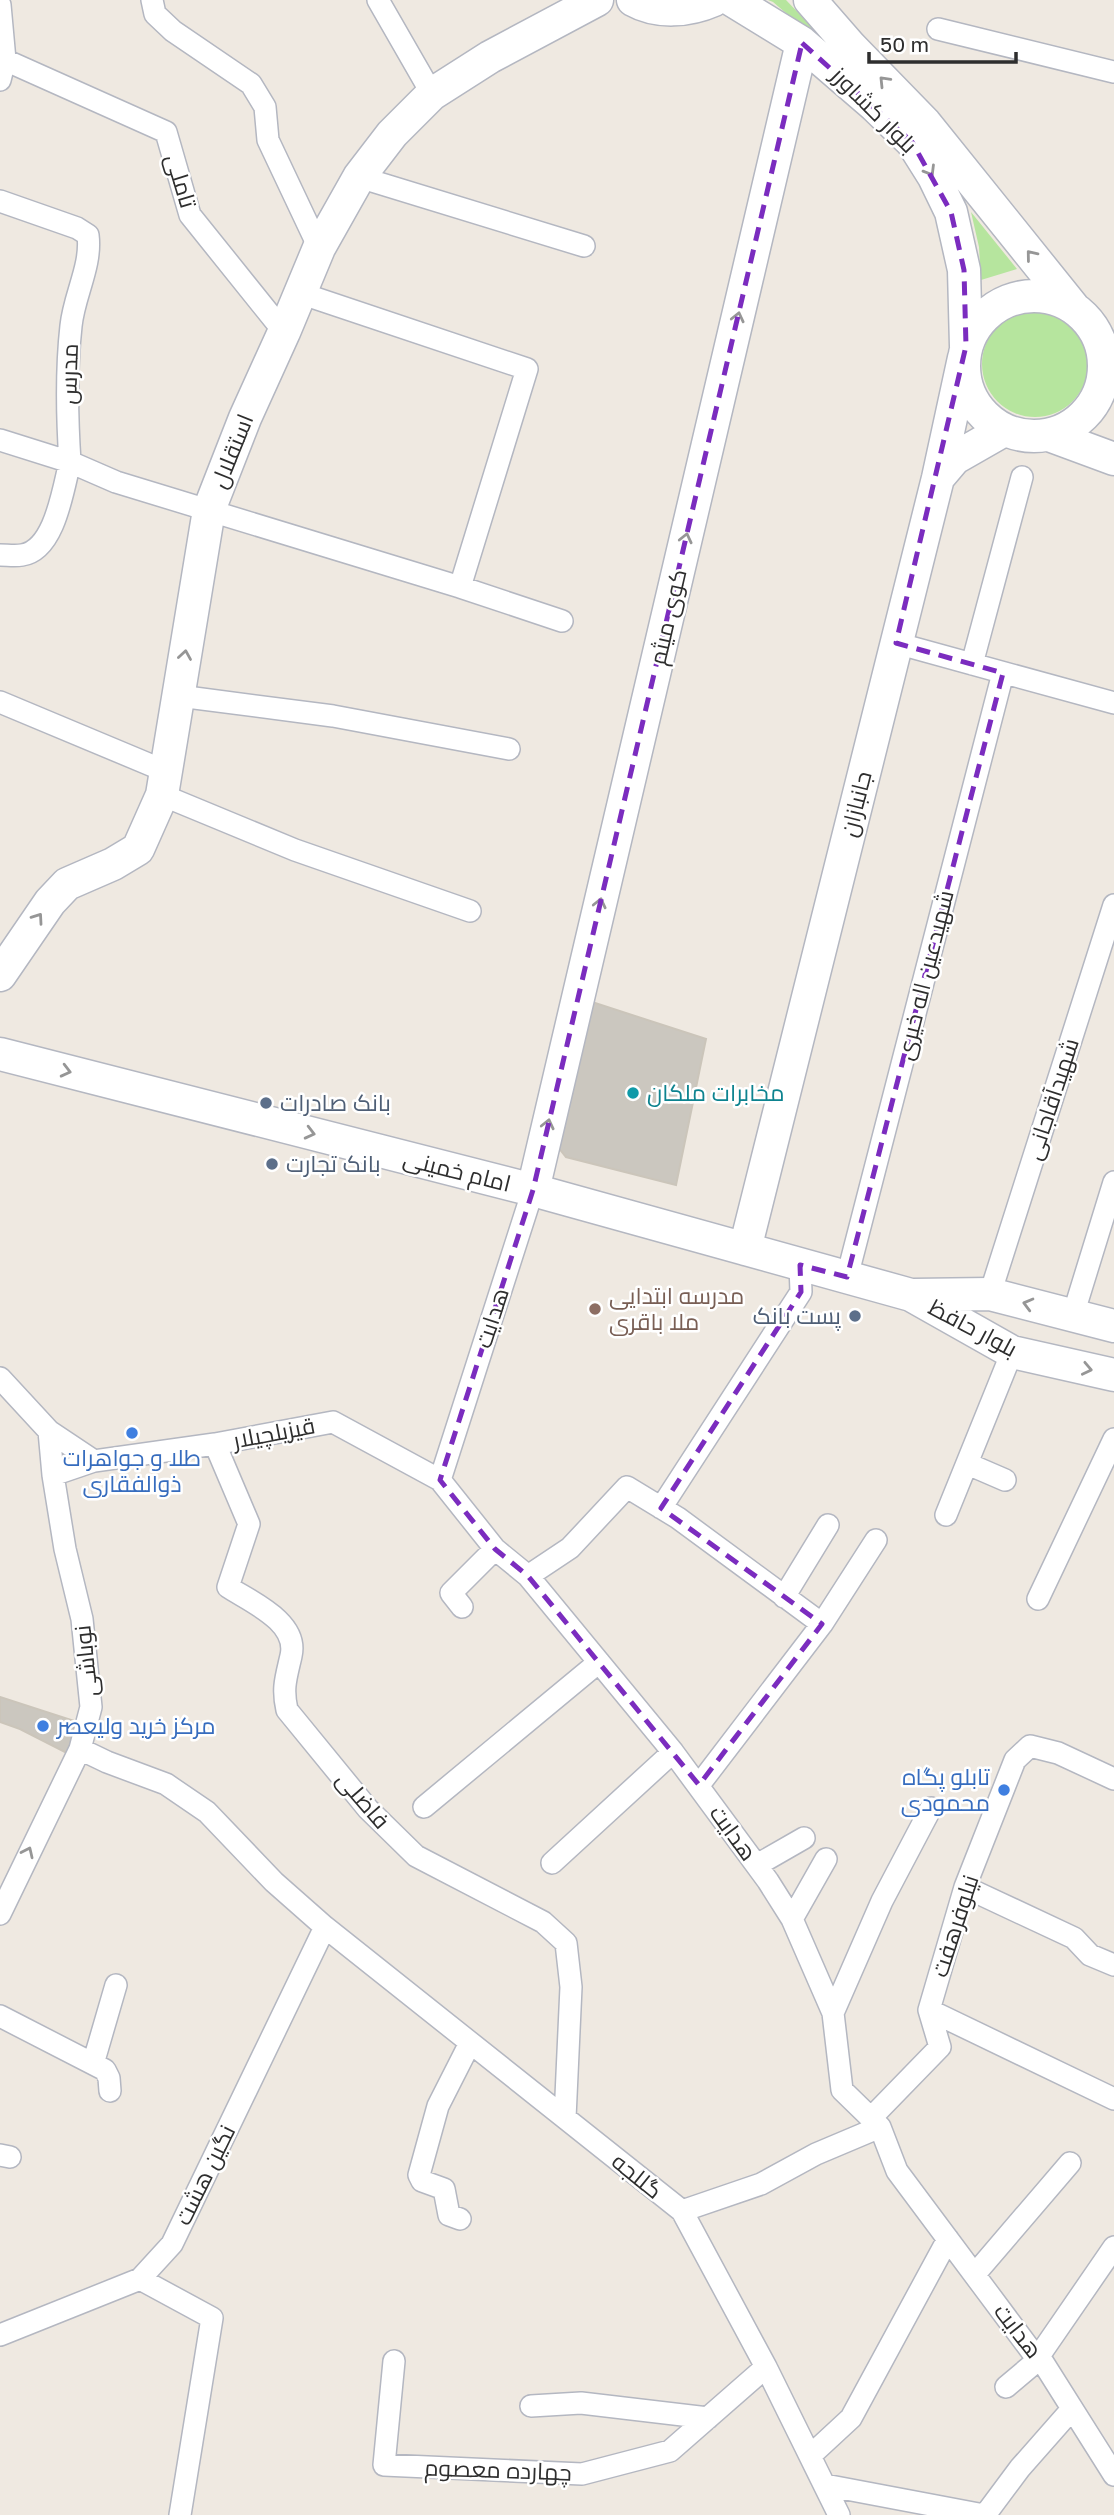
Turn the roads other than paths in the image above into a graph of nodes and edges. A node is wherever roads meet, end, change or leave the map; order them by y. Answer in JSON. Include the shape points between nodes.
{"nodes":[{"id":1,"x":152,"y":0,"type":"edge"},
{"id":2,"x":378,"y":0,"type":"edge"},
{"id":3,"x":597,"y":0,"type":"edge"},
{"id":4,"x":633,"y":0,"type":"edge"},
{"id":5,"x":714,"y":0,"type":"edge"},
{"id":6,"x":732,"y":0,"type":"edge"},
{"id":7,"x":810,"y":0,"type":"edge"},
{"id":8,"x":0,"y":5,"type":"edge"},
{"id":9,"x":938,"y":29,"type":"dead end"},
{"id":10,"x":802,"y":43,"type":"junction"},
{"id":11,"x":3,"y":70,"type":"edge"},
{"id":12,"x":1114,"y":72,"type":"edge"},
{"id":13,"x":432,"y":94,"type":"junction"},
{"id":14,"x":359,"y":177,"type":"junction"},
{"id":15,"x":0,"y":201,"type":"edge"},
{"id":16,"x":584,"y":246,"type":"dead end"},
{"id":17,"x":319,"y":248,"type":"junction"},
{"id":18,"x":300,"y":293,"type":"junction"},
{"id":19,"x":1074,"y":308,"type":"junction"},
{"id":20,"x":284,"y":332,"type":"junction"},
{"id":21,"x":965,"y":352,"type":"junction"},
{"id":22,"x":1108,"y":352,"type":"edge"},
{"id":23,"x":1004,"y":430,"type":"junction"},
{"id":24,"x":1049,"y":435,"type":"junction"},
{"id":25,"x":0,"y":440,"type":"edge"},
{"id":26,"x":1114,"y":459,"type":"edge"},
{"id":27,"x":70,"y":462,"type":"junction"},
{"id":28,"x":1022,"y":477,"type":"dead end"},
{"id":29,"x":937,"y":478,"type":"junction"},
{"id":30,"x":209,"y":510,"type":"junction"},
{"id":31,"x":0,"y":555,"type":"edge"},
{"id":32,"x":460,"y":587,"type":"junction"},
{"id":33,"x":562,"y":621,"type":"dead end"},
{"id":34,"x":896,"y":643,"type":"junction"},
{"id":35,"x":972,"y":664,"type":"junction"},
{"id":36,"x":1003,"y":673,"type":"junction"},
{"id":37,"x":179,"y":696,"type":"junction"},
{"id":38,"x":0,"y":702,"type":"edge"},
{"id":39,"x":1114,"y":703,"type":"edge"},
{"id":40,"x":509,"y":749,"type":"dead end"},
{"id":41,"x":163,"y":783,"type":"junction"},
{"id":42,"x":1114,"y":905,"type":"edge"},
{"id":43,"x":470,"y":911,"type":"dead end"},
{"id":44,"x":0,"y":975,"type":"edge"},
{"id":45,"x":0,"y":1054,"type":"edge"},
{"id":46,"x":1114,"y":1182,"type":"edge"},
{"id":47,"x":533,"y":1190,"type":"junction"},
{"id":48,"x":745,"y":1249,"type":"junction"},
{"id":49,"x":800,"y":1265,"type":"junction"},
{"id":50,"x":847,"y":1278,"type":"junction"},
{"id":51,"x":990,"y":1293,"type":"junction"},
{"id":52,"x":911,"y":1295,"type":"junction"},
{"id":53,"x":1073,"y":1315,"type":"junction"},
{"id":54,"x":1114,"y":1326,"type":"edge"},
{"id":55,"x":1012,"y":1352,"type":"junction"},
{"id":56,"x":1114,"y":1374,"type":"edge"},
{"id":57,"x":0,"y":1378,"type":"edge"},
{"id":58,"x":49,"y":1431,"type":"junction"},
{"id":59,"x":1114,"y":1439,"type":"edge"},
{"id":60,"x":215,"y":1444,"type":"junction"},
{"id":61,"x":94,"y":1461,"type":"junction"},
{"id":62,"x":968,"y":1464,"type":"junction"},
{"id":63,"x":53,"y":1475,"type":"junction"},
{"id":64,"x":440,"y":1480,"type":"junction"},
{"id":65,"x":1005,"y":1480,"type":"dead end"},
{"id":66,"x":661,"y":1508,"type":"junction"},
{"id":67,"x":946,"y":1515,"type":"dead end"},
{"id":68,"x":828,"y":1525,"type":"dead end"},
{"id":69,"x":876,"y":1539,"type":"dead end"},
{"id":70,"x":495,"y":1549,"type":"junction"},
{"id":71,"x":528,"y":1576,"type":"junction"},
{"id":72,"x":784,"y":1597,"type":"junction"},
{"id":73,"x":1038,"y":1599,"type":"dead end"},
{"id":74,"x":462,"y":1607,"type":"dead end"},
{"id":75,"x":822,"y":1624,"type":"junction"},
{"id":76,"x":599,"y":1662,"type":"junction"},
{"id":77,"x":80,"y":1749,"type":"junction"},
{"id":78,"x":673,"y":1752,"type":"junction"},
{"id":79,"x":1114,"y":1779,"type":"edge"},
{"id":80,"x":699,"y":1785,"type":"junction"},
{"id":81,"x":424,"y":1807,"type":"dead end"},
{"id":82,"x":932,"y":1808,"type":"dead end"},
{"id":83,"x":804,"y":1838,"type":"dead end"},
{"id":84,"x":826,"y":1859,"type":"dead end"},
{"id":85,"x":552,"y":1863,"type":"dead end"},
{"id":86,"x":757,"y":1866,"type":"junction"},
{"id":87,"x":965,"y":1887,"type":"junction"},
{"id":88,"x":0,"y":1914,"type":"edge"},
{"id":89,"x":792,"y":1919,"type":"junction"},
{"id":90,"x":325,"y":1927,"type":"junction"},
{"id":91,"x":1114,"y":1965,"type":"edge"},
{"id":92,"x":116,"y":1985,"type":"dead end"},
{"id":93,"x":929,"y":2010,"type":"junction"},
{"id":94,"x":833,"y":2013,"type":"junction"},
{"id":95,"x":0,"y":2016,"type":"edge"},
{"id":96,"x":470,"y":2043,"type":"junction"},
{"id":97,"x":93,"y":2064,"type":"junction"},
{"id":98,"x":110,"y":2091,"type":"dead end"},
{"id":99,"x":1114,"y":2099,"type":"edge"},
{"id":100,"x":565,"y":2118,"type":"junction"},
{"id":101,"x":876,"y":2123,"type":"junction"},
{"id":102,"x":1070,"y":2163,"type":"dead end"},
{"id":103,"x":682,"y":2211,"type":"junction"},
{"id":104,"x":460,"y":2220,"type":"dead end"},
{"id":105,"x":948,"y":2239,"type":"junction"},
{"id":106,"x":1114,"y":2247,"type":"edge"},
{"id":107,"x":975,"y":2274,"type":"junction"},
{"id":108,"x":139,"y":2279,"type":"junction"},
{"id":109,"x":0,"y":2335,"type":"edge"},
{"id":110,"x":1039,"y":2358,"type":"junction"},
{"id":111,"x":394,"y":2361,"type":"dead end"},
{"id":112,"x":766,"y":2367,"type":"junction"},
{"id":113,"x":1006,"y":2387,"type":"dead end"},
{"id":114,"x":530,"y":2406,"type":"dead end"},
{"id":115,"x":1072,"y":2409,"type":"junction"},
{"id":116,"x":708,"y":2418,"type":"junction"},
{"id":117,"x":811,"y":2455,"type":"junction"},
{"id":118,"x":1114,"y":2475,"type":"edge"},
{"id":119,"x":825,"y":2485,"type":"junction"},
{"id":120,"x":180,"y":2515,"type":"edge"},
{"id":121,"x":839,"y":2515,"type":"edge"},
{"id":122,"x":984,"y":2515,"type":"edge"}],
"edges":[{"from":1,"to":17,"type":"street","via":[[155,14],[173,31],[251,84],[265,107],[268,140]]},
{"from":2,"to":13,"type":"street"},
{"from":3,"to":13,"type":"main road","name":"استقلال"},
{"from":4,"to":5,"type":"main road","via":[[671,10]]},
{"from":6,"to":10,"type":"main road","name":"بلوار کشاورز"},
{"from":19,"to":7,"type":"main road","name":"بلوار کشاورز","one_way":true,"via":[[925,123]]},
{"from":8,"to":11,"type":"street"},
{"from":9,"to":12,"type":"street"},
{"from":10,"to":21,"type":"main road","name":"بلوار کشاورز","one_way":true,"via":[[912,142],[934,177],[951,212],[964,270]]},
{"from":47,"to":10,"type":"main road","name":"کوی میثم","one_way":true},
{"from":11,"to":20,"type":"street","name":"تاملی","via":[[166,132],[190,215]]},
{"from":13,"to":14,"type":"main road","name":"استقلال","via":[[392,134]]},
{"from":14,"to":16,"type":"street"},
{"from":14,"to":17,"type":"main road","name":"استقلال"},
{"from":15,"to":27,"type":"street","name":"مدرس","via":[[88,235],[90,249],[71,324]]},
{"from":17,"to":18,"type":"main road","name":"استقلال"},
{"from":18,"to":20,"type":"main road","name":"استقلال"},
{"from":18,"to":32,"type":"street","via":[[527,369]]},
{"from":19,"to":21,"type":"main road","via":[[1054,298],[1010,299],[991,309],[976,326]]},
{"from":19,"to":22,"type":"main road"},
{"from":20,"to":30,"type":"main road","name":"استقلال"},
{"from":21,"to":23,"type":"main road","via":[[965,380],[972,401]]},
{"from":21,"to":29,"type":"main road","name":"جانبازان"},
{"from":22,"to":24,"type":"main road","via":[[1099,391],[1088,411]]},
{"from":23,"to":24,"type":"main road"},
{"from":23,"to":29,"type":"main road","via":[[955,458]]},
{"from":24,"to":26,"type":"main road"},
{"from":25,"to":27,"type":"street"},
{"from":27,"to":30,"type":"street","via":[[116,482]]},
{"from":27,"to":31,"type":"street","via":[[53,525],[43,542],[24,555]]},
{"from":28,"to":35,"type":"street"},
{"from":29,"to":34,"type":"main road","name":"جانبازان"},
{"from":30,"to":32,"type":"street"},
{"from":37,"to":30,"type":"main road","name":"استقلال","one_way":true},
{"from":32,"to":33,"type":"street"},
{"from":34,"to":35,"type":"street"},
{"from":34,"to":48,"type":"main road","name":"جانبازان"},
{"from":35,"to":36,"type":"street"},
{"from":36,"to":39,"type":"street"},
{"from":36,"to":50,"type":"street","name":"شهیدعین اله خیری"},
{"from":37,"to":40,"type":"street","via":[[333,716]]},
{"from":37,"to":41,"type":"main road","name":"استقلال"},
{"from":38,"to":41,"type":"street"},
{"from":41,"to":43,"type":"street","via":[[295,850]]},
{"from":44,"to":41,"type":"main road","name":"استقلال","one_way":true,"via":[[50,902],[68,884],[138,849]]},
{"from":42,"to":51,"type":"street","name":"شهیدآقاجانی"},
{"from":45,"to":47,"type":"main road","name":"امام خمینی","one_way":true},
{"from":46,"to":53,"type":"street"},
{"from":47,"to":48,"type":"main road","name":"امام خمینی"},
{"from":47,"to":64,"type":"street","name":"هدایت"},
{"from":48,"to":49,"type":"main road","name":"امام خمینی"},
{"from":49,"to":50,"type":"main road","name":"امام خمینی"},
{"from":49,"to":66,"type":"street","via":[[801,1292]]},
{"from":50,"to":52,"type":"main road","name":"امام خمینی"},
{"from":51,"to":52,"type":"main road","name":"بلوار حافظ"},
{"from":53,"to":51,"type":"main road","name":"بلوار حافظ","one_way":true},
{"from":52,"to":55,"type":"main road","name":"بلوار حافظ"},
{"from":53,"to":54,"type":"main road","name":"بلوار حافظ"},
{"from":55,"to":56,"type":"main road","name":"بلوار حافظ","one_way":true},
{"from":55,"to":62,"type":"street"},
{"from":57,"to":58,"type":"street"},
{"from":58,"to":61,"type":"street"},
{"from":58,"to":63,"type":"street","name":"نوباشی"},
{"from":59,"to":73,"type":"street"},
{"from":60,"to":61,"type":"street","name":"قیزیلچیلار"},
{"from":60,"to":64,"type":"street","name":"قیزیلچیلار","via":[[333,1422]]},
{"from":60,"to":100,"type":"street","name":"فاضلی","via":[[248,1524],[228,1587],[276,1618],[288,1632],[292,1651],[282,1692],[287,1710],[368,1809],[416,1856],[544,1922],[566,1943],[571,1987]]},
{"from":61,"to":63,"type":"street","name":"قیزیلچیلار"},
{"from":62,"to":65,"type":"street"},
{"from":62,"to":67,"type":"street"},
{"from":63,"to":77,"type":"street","name":"نوباشی","via":[[82,1619],[90,1694]]},
{"from":64,"to":70,"type":"street","name":"هدایت"},
{"from":66,"to":71,"type":"street","via":[[627,1487],[570,1548]]},
{"from":66,"to":72,"type":"street"},
{"from":68,"to":72,"type":"street"},
{"from":69,"to":75,"type":"street"},
{"from":70,"to":71,"type":"street","name":"هدایت"},
{"from":70,"to":74,"type":"street","via":[[452,1592]]},
{"from":71,"to":76,"type":"street","name":"هدایت"},
{"from":72,"to":75,"type":"street"},
{"from":75,"to":80,"type":"street"},
{"from":76,"to":78,"type":"street","name":"هدایت"},
{"from":76,"to":81,"type":"street"},
{"from":88,"to":77,"type":"street","name":"نوباشی","one_way":true},
{"from":77,"to":90,"type":"street","name":"گللجه","via":[[166,1784],[207,1812]]},
{"from":78,"to":80,"type":"street","name":"هدایت"},
{"from":78,"to":85,"type":"street"},
{"from":79,"to":87,"type":"street","name":"نیلوفرهفت","via":[[1058,1753],[1030,1746],[1015,1760]]},
{"from":80,"to":86,"type":"street","name":"هدایت"},
{"from":82,"to":94,"type":"street","via":[[882,1901]]},
{"from":83,"to":86,"type":"street"},
{"from":84,"to":89,"type":"street"},
{"from":86,"to":89,"type":"street","name":"هدایت"},
{"from":87,"to":91,"type":"street","via":[[1074,1938],[1090,1955]]},
{"from":87,"to":93,"type":"street","name":"نیلوفرهفت"},
{"from":89,"to":94,"type":"street","name":"هدایت"},
{"from":90,"to":96,"type":"street","name":"گللجه"},
{"from":90,"to":108,"type":"street","name":"نگین هشت","via":[[172,2244]]},
{"from":92,"to":97,"type":"street"},
{"from":93,"to":99,"type":"street"},
{"from":93,"to":101,"type":"street","via":[[940,2047]]},
{"from":94,"to":101,"type":"street","name":"هدایت","via":[[842,2090]]},
{"from":95,"to":97,"type":"street"},
{"from":96,"to":100,"type":"street","name":"گللجه"},
{"from":96,"to":104,"type":"street","via":[[438,2106],[419,2175],[422,2181],[444,2189],[449,2215]]},
{"from":97,"to":98,"type":"street","via":[[108,2074]]},
{"from":100,"to":103,"type":"street","name":"گللجه"},
{"from":101,"to":103,"type":"street","via":[[761,2184]]},
{"from":101,"to":105,"type":"street","name":"هدایت","via":[[897,2171]]},
{"from":102,"to":107,"type":"street"},
{"from":103,"to":112,"type":"street","name":"گللجه"},
{"from":105,"to":107,"type":"street","name":"هدایت"},
{"from":105,"to":117,"type":"street","via":[[851,2418]]},
{"from":106,"to":110,"type":"street"},
{"from":107,"to":110,"type":"street","name":"هدایت"},
{"from":108,"to":109,"type":"street","name":"نگین هشت"},
{"from":108,"to":120,"type":"street","via":[[212,2318]]},
{"from":110,"to":113,"type":"street"},
{"from":110,"to":115,"type":"street","name":"هدایت"},
{"from":111,"to":116,"type":"street","name":"چهارده معصوم","via":[[384,2465],[582,2474],[670,2451]]},
{"from":112,"to":116,"type":"street","name":"چهارده معصوم"},
{"from":112,"to":117,"type":"street","name":"گللجه"},
{"from":114,"to":116,"type":"street","via":[[581,2403]]},
{"from":115,"to":118,"type":"street","name":"هدایت"},
{"from":115,"to":122,"type":"street"},
{"from":117,"to":119,"type":"street","name":"گللجه"},
{"from":119,"to":121,"type":"street","name":"گللجه"},
{"from":119,"to":122,"type":"street"}]}
